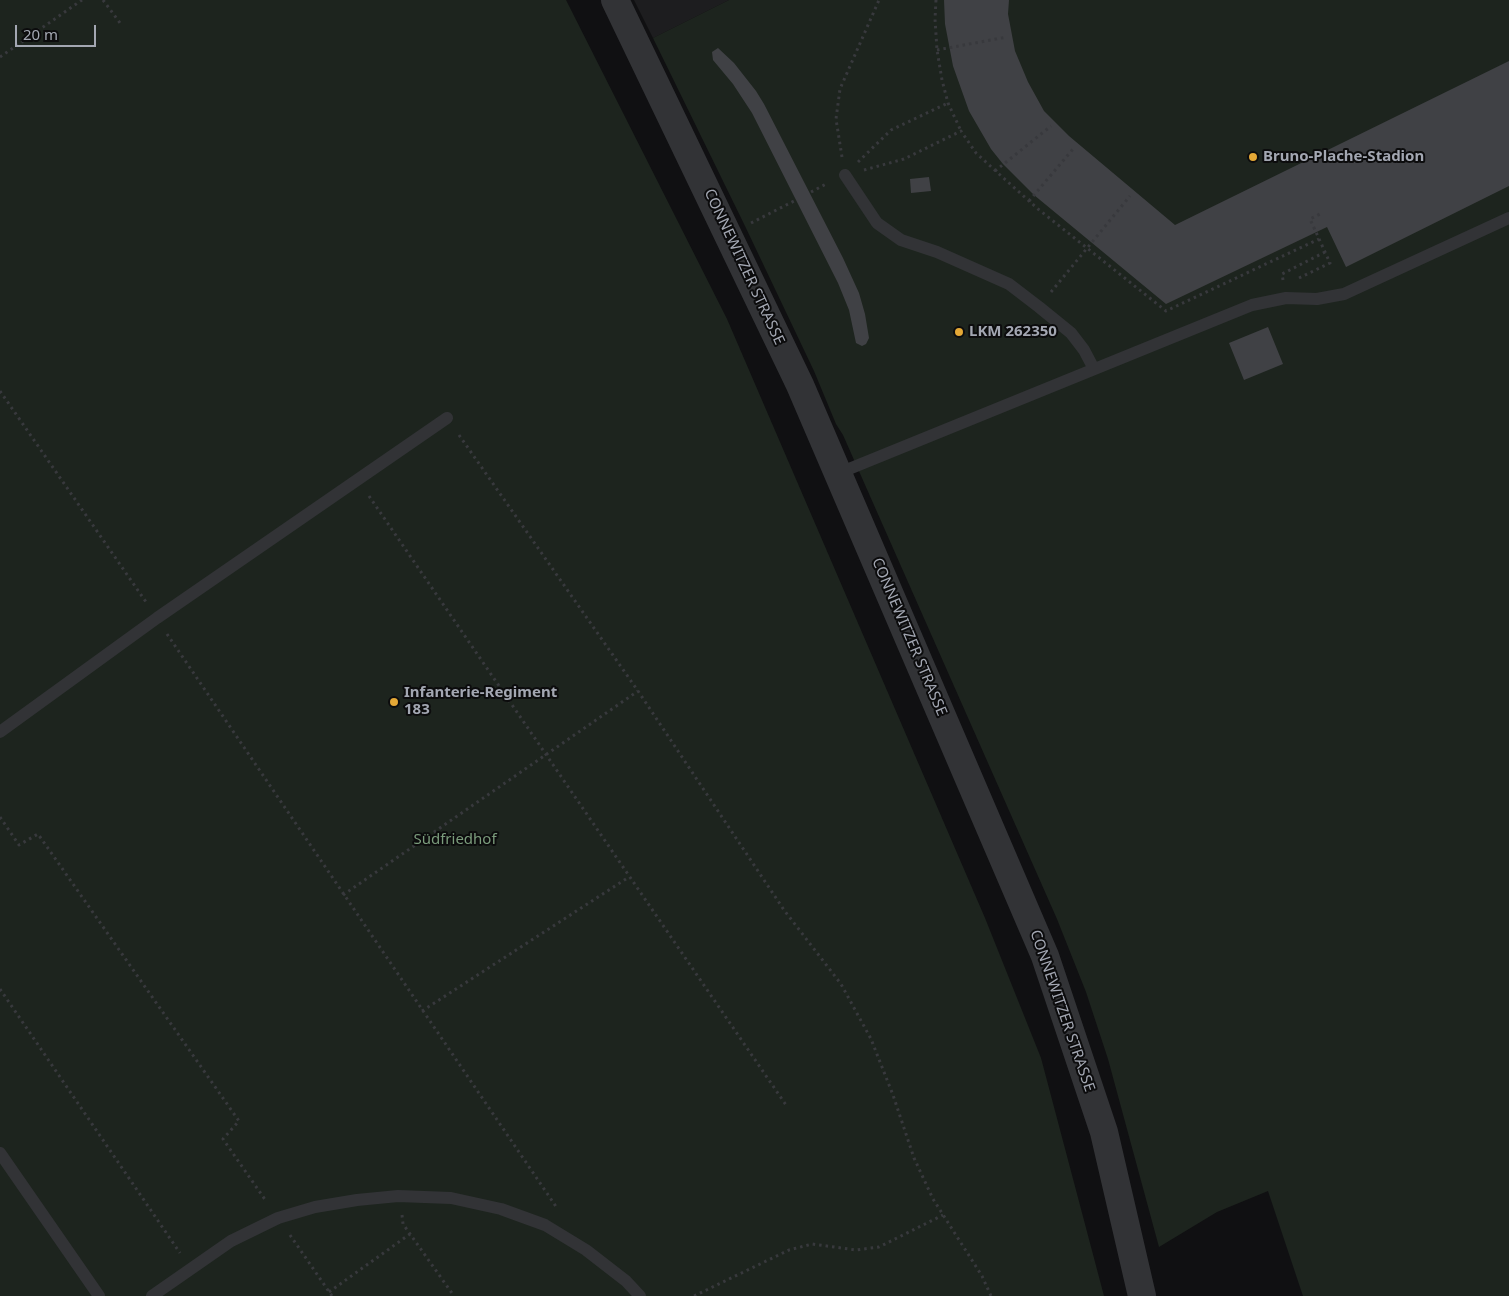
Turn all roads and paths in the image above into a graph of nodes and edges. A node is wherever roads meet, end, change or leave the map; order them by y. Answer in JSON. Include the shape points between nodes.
{"nodes":[{"id":1,"x":82,"y":0,"type":"edge"},
{"id":2,"x":103,"y":0,"type":"edge"},
{"id":3,"x":615,"y":0,"type":"edge"},
{"id":4,"x":879,"y":0,"type":"edge"},
{"id":5,"x":936,"y":0,"type":"edge"},
{"id":6,"x":120,"y":24,"type":"dead end"},
{"id":7,"x":1007,"y":37,"type":"dead end"},
{"id":8,"x":937,"y":50,"type":"junction"},
{"id":9,"x":0,"y":57,"type":"edge"},
{"id":10,"x":948,"y":103,"type":"junction"},
{"id":11,"x":1051,"y":126,"type":"dead end"},
{"id":12,"x":961,"y":131,"type":"junction"},
{"id":13,"x":1073,"y":149,"type":"dead end"},
{"id":14,"x":904,"y":160,"type":"dead end"},
{"id":15,"x":995,"y":170,"type":"junction"},
{"id":16,"x":845,"y":175,"type":"junction"},
{"id":17,"x":1130,"y":196,"type":"dead end"},
{"id":18,"x":796,"y":200,"type":"dead end"},
{"id":19,"x":1029,"y":201,"type":"junction"},
{"id":20,"x":1320,"y":214,"type":"dead end"},
{"id":21,"x":1509,"y":218,"type":"edge"},
{"id":22,"x":729,"y":234,"type":"junction"},
{"id":23,"x":1319,"y":239,"type":"junction"},
{"id":24,"x":1087,"y":248,"type":"junction"},
{"id":25,"x":1325,"y":252,"type":"junction"},
{"id":26,"x":1288,"y":271,"type":"dead end"},
{"id":27,"x":1292,"y":281,"type":"dead end"},
{"id":28,"x":1055,"y":287,"type":"dead end"},
{"id":29,"x":1094,"y":369,"type":"junction"},
{"id":30,"x":0,"y":391,"type":"edge"},
{"id":31,"x":447,"y":418,"type":"joint"},
{"id":32,"x":839,"y":473,"type":"junction"},
{"id":33,"x":357,"y":479,"type":"junction"},
{"id":34,"x":156,"y":618,"type":"junction"},
{"id":35,"x":638,"y":691,"type":"junction"},
{"id":36,"x":0,"y":732,"type":"edge"},
{"id":37,"x":546,"y":755,"type":"junction"},
{"id":38,"x":0,"y":817,"type":"edge"},
{"id":39,"x":630,"y":877,"type":"junction"},
{"id":40,"x":343,"y":895,"type":"junction"},
{"id":41,"x":0,"y":989,"type":"edge"},
{"id":42,"x":422,"y":1011,"type":"junction"},
{"id":43,"x":786,"y":1105,"type":"dead end"},
{"id":44,"x":0,"y":1153,"type":"edge"},
{"id":45,"x":398,"y":1196,"type":"junction"},
{"id":46,"x":558,"y":1209,"type":"dead end"},
{"id":47,"x":943,"y":1215,"type":"junction"},
{"id":48,"x":278,"y":1218,"type":"junction"},
{"id":49,"x":410,"y":1234,"type":"junction"},
{"id":50,"x":191,"y":1268,"type":"junction"},
{"id":51,"x":329,"y":1292,"type":"junction"},
{"id":52,"x":99,"y":1296,"type":"edge"},
{"id":53,"x":152,"y":1296,"type":"edge"},
{"id":54,"x":332,"y":1296,"type":"edge"},
{"id":55,"x":454,"y":1296,"type":"edge"},
{"id":56,"x":640,"y":1296,"type":"edge"},
{"id":57,"x":694,"y":1296,"type":"edge"},
{"id":58,"x":991,"y":1296,"type":"edge"},
{"id":59,"x":1142,"y":1296,"type":"edge"}],
"edges":[{"from":1,"to":9,"type":"path"},
{"from":2,"to":6,"type":"path"},
{"from":3,"to":22,"type":"street","name":"CONNEWITZER STRASSE"},
{"from":4,"to":16,"type":"path","via":[[840,89],[836,119]]},
{"from":5,"to":8,"type":"path"},
{"from":7,"to":8,"type":"path"},
{"from":8,"to":10,"type":"path"},
{"from":10,"to":12,"type":"path"},
{"from":10,"to":16,"type":"path","via":[[891,130]]},
{"from":11,"to":15,"type":"path"},
{"from":12,"to":14,"type":"path"},
{"from":12,"to":15,"type":"path","via":[[976,153]]},
{"from":13,"to":19,"type":"path"},
{"from":15,"to":19,"type":"path"},
{"from":16,"to":29,"type":"lane","via":[[877,223],[901,240],[1009,284],[1071,333]]},
{"from":17,"to":24,"type":"path"},
{"from":18,"to":22,"type":"path"},
{"from":19,"to":24,"type":"path"},
{"from":20,"to":23,"type":"path","via":[[1310,219]]},
{"from":21,"to":29,"type":"lane","via":[[1344,294],[1317,299],[1286,298],[1252,305]]},
{"from":22,"to":32,"type":"street","name":"CONNEWITZER STRASSE"},
{"from":23,"to":24,"type":"path","via":[[1166,311]]},
{"from":23,"to":25,"type":"path"},
{"from":24,"to":28,"type":"path"},
{"from":25,"to":26,"type":"path"},
{"from":25,"to":27,"type":"path","via":[[1330,263]]},
{"from":29,"to":32,"type":"lane"},
{"from":30,"to":34,"type":"path"},
{"from":31,"to":33,"type":"lane"},
{"from":31,"to":35,"type":"path"},
{"from":32,"to":59,"type":"street","name":"CONNEWITZER STRASSE","via":[[1045,956],[1104,1132]]},
{"from":33,"to":34,"type":"lane"},
{"from":33,"to":37,"type":"path"},
{"from":34,"to":36,"type":"lane"},
{"from":34,"to":40,"type":"path"},
{"from":35,"to":37,"type":"path"},
{"from":35,"to":47,"type":"path","via":[[784,910],[841,984],[870,1039],[914,1158]]},
{"from":37,"to":39,"type":"path"},
{"from":37,"to":40,"type":"path"},
{"from":38,"to":48,"type":"path","via":[[19,845],[38,834],[234,1113],[239,1121],[223,1139]]},
{"from":39,"to":42,"type":"path"},
{"from":39,"to":43,"type":"path"},
{"from":40,"to":42,"type":"path"},
{"from":41,"to":50,"type":"path"},
{"from":42,"to":46,"type":"path"},
{"from":44,"to":52,"type":"lane"},
{"from":45,"to":48,"type":"lane","via":[[315,1207]]},
{"from":45,"to":49,"type":"path","via":[[403,1224]]},
{"from":45,"to":56,"type":"lane","via":[[451,1198],[501,1209],[545,1225],[586,1250]]},
{"from":47,"to":57,"type":"path","via":[[879,1247],[856,1250],[812,1244],[789,1250]]},
{"from":47,"to":58,"type":"path"},
{"from":48,"to":50,"type":"lane","via":[[231,1241]]},
{"from":48,"to":51,"type":"path"},
{"from":49,"to":51,"type":"path"},
{"from":49,"to":55,"type":"path"},
{"from":50,"to":53,"type":"lane"},
{"from":51,"to":54,"type":"path"}]}
